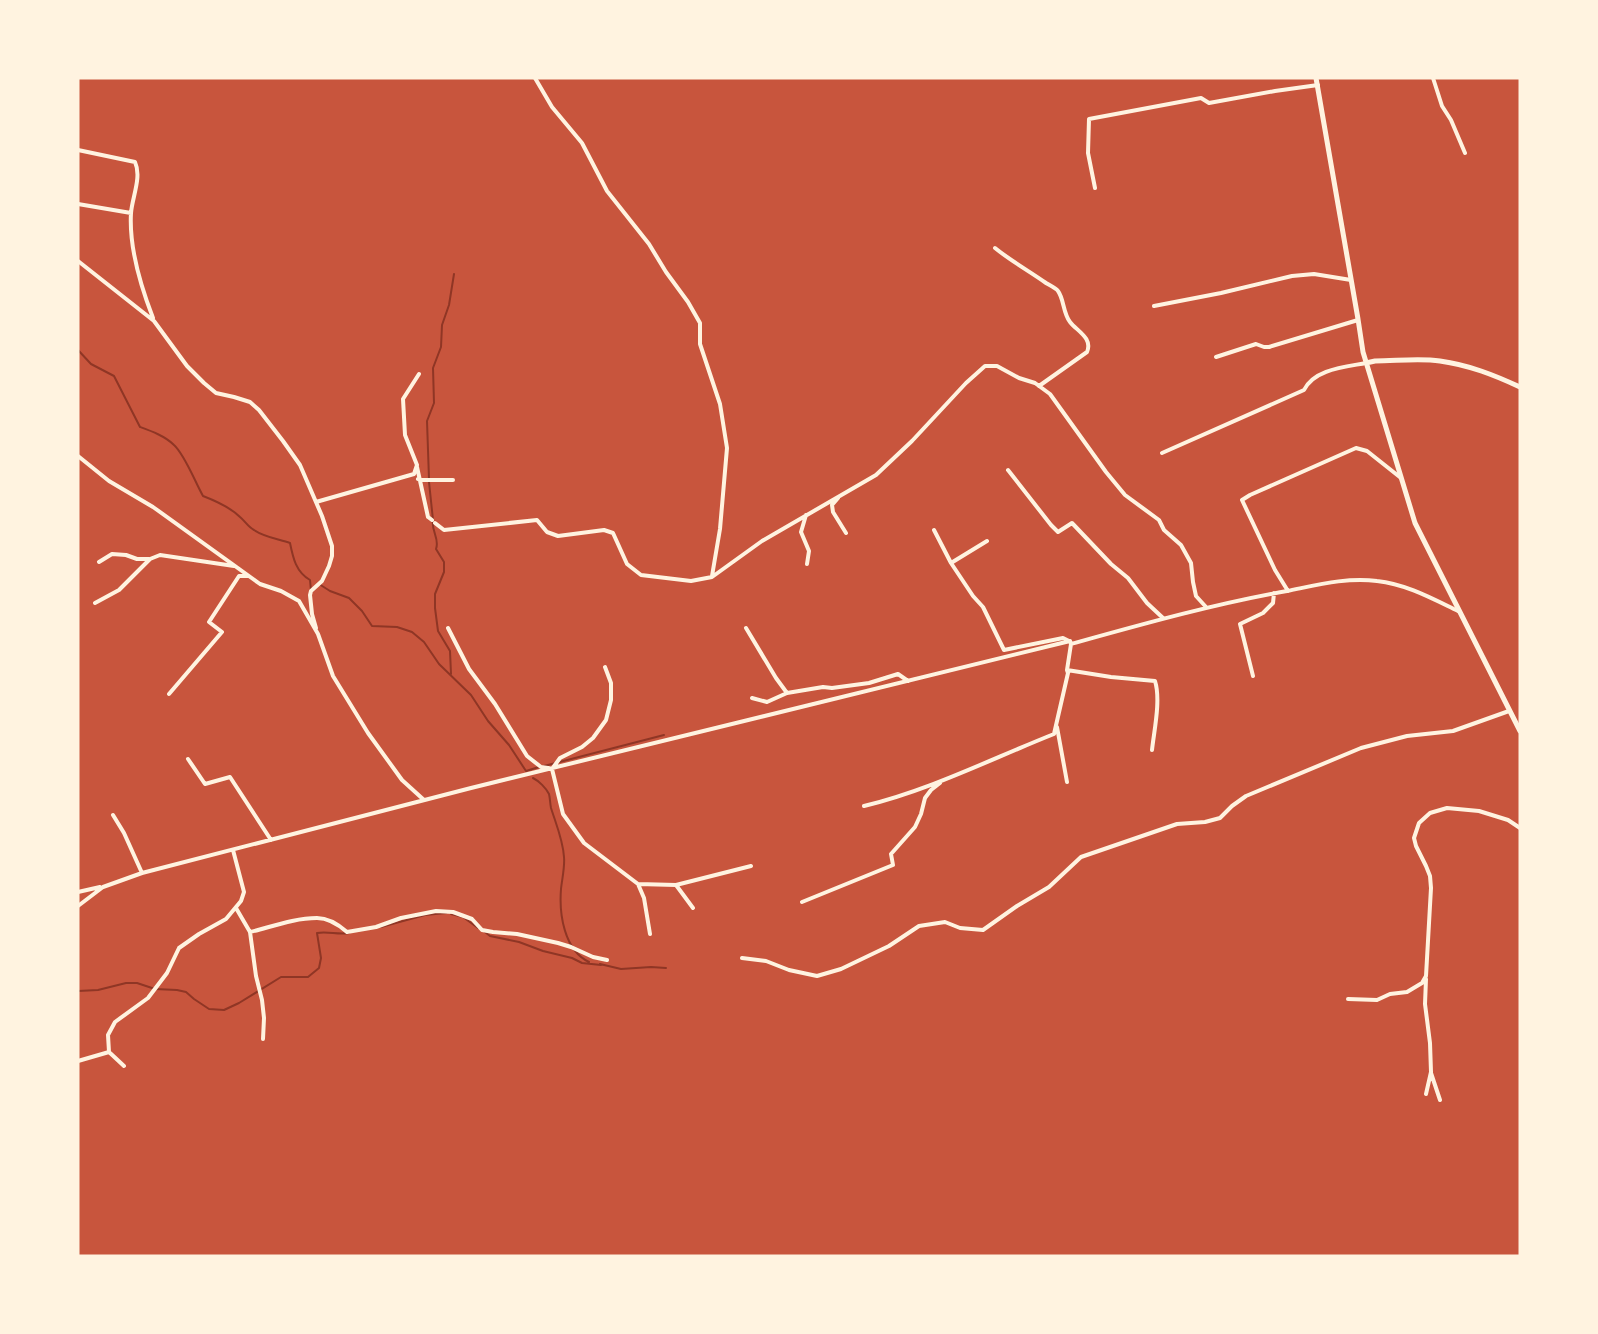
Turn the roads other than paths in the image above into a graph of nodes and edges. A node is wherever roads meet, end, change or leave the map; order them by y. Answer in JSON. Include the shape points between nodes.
{"nodes":[{"id":1,"x":536,"y":78,"type":"edge"},
{"id":2,"x":1316,"y":78,"type":"edge"},
{"id":3,"x":1433,"y":78,"type":"edge"},
{"id":4,"x":1318,"y":85,"type":"junction"},
{"id":5,"x":78,"y":150,"type":"edge"},
{"id":6,"x":1465,"y":153,"type":"dead end"},
{"id":7,"x":1095,"y":188,"type":"dead end"},
{"id":8,"x":78,"y":204,"type":"edge"},
{"id":9,"x":131,"y":213,"type":"junction"},
{"id":10,"x":995,"y":248,"type":"dead end"},
{"id":11,"x":78,"y":261,"type":"edge"},
{"id":12,"x":1352,"y":280,"type":"junction"},
{"id":13,"x":1154,"y":306,"type":"dead end"},
{"id":14,"x":1359,"y":319,"type":"junction"},
{"id":15,"x":154,"y":321,"type":"junction"},
{"id":16,"x":1216,"y":357,"type":"dead end"},
{"id":17,"x":1366,"y":363,"type":"junction"},
{"id":18,"x":419,"y":374,"type":"dead end"},
{"id":19,"x":1039,"y":386,"type":"junction"},
{"id":20,"x":1520,"y":387,"type":"edge"},
{"id":21,"x":1162,"y":453,"type":"dead end"},
{"id":22,"x":78,"y":456,"type":"edge"},
{"id":23,"x":417,"y":465,"type":"junction"},
{"id":24,"x":1008,"y":470,"type":"dead end"},
{"id":25,"x":414,"y":474,"type":"junction"},
{"id":26,"x":1401,"y":478,"type":"junction"},
{"id":27,"x":420,"y":480,"type":"junction"},
{"id":28,"x":453,"y":480,"type":"dead end"},
{"id":29,"x":841,"y":495,"type":"junction"},
{"id":30,"x":316,"y":502,"type":"junction"},
{"id":31,"x":806,"y":515,"type":"junction"},
{"id":32,"x":934,"y":530,"type":"dead end"},
{"id":33,"x":846,"y":533,"type":"dead end"},
{"id":34,"x":987,"y":541,"type":"dead end"},
{"id":35,"x":150,"y":559,"type":"junction"},
{"id":36,"x":99,"y":562,"type":"dead end"},
{"id":37,"x":951,"y":563,"type":"junction"},
{"id":38,"x":807,"y":564,"type":"dead end"},
{"id":39,"x":235,"y":566,"type":"junction"},
{"id":40,"x":248,"y":576,"type":"junction"},
{"id":41,"x":712,"y":577,"type":"junction"},
{"id":42,"x":1288,"y":591,"type":"junction"},
{"id":43,"x":1274,"y":593,"type":"junction"},
{"id":44,"x":95,"y":603,"type":"dead end"},
{"id":45,"x":1206,"y":607,"type":"junction"},
{"id":46,"x":1458,"y":611,"type":"junction"},
{"id":47,"x":1163,"y":618,"type":"junction"},
{"id":48,"x":448,"y":628,"type":"dead end"},
{"id":49,"x":746,"y":628,"type":"dead end"},
{"id":50,"x":318,"y":634,"type":"junction"},
{"id":51,"x":1070,"y":643,"type":"junction"},
{"id":52,"x":605,"y":667,"type":"dead end"},
{"id":53,"x":1067,"y":670,"type":"junction"},
{"id":54,"x":1253,"y":676,"type":"dead end"},
{"id":55,"x":909,"y":681,"type":"junction"},
{"id":56,"x":788,"y":693,"type":"junction"},
{"id":57,"x":169,"y":694,"type":"dead end"},
{"id":58,"x":752,"y":698,"type":"dead end"},
{"id":59,"x":1509,"y":711,"type":"junction"},
{"id":60,"x":1057,"y":726,"type":"junction"},
{"id":61,"x":1520,"y":731,"type":"edge"},
{"id":62,"x":1152,"y":750,"type":"dead end"},
{"id":63,"x":188,"y":759,"type":"dead end"},
{"id":64,"x":552,"y":769,"type":"junction"},
{"id":65,"x":943,"y":781,"type":"junction"},
{"id":66,"x":1067,"y":782,"type":"dead end"},
{"id":67,"x":424,"y":800,"type":"junction"},
{"id":68,"x":864,"y":806,"type":"dead end"},
{"id":69,"x":113,"y":815,"type":"dead end"},
{"id":70,"x":1520,"y":828,"type":"edge"},
{"id":71,"x":271,"y":840,"type":"junction"},
{"id":72,"x":232,"y":850,"type":"junction"},
{"id":73,"x":751,"y":866,"type":"dead end"},
{"id":74,"x":142,"y":873,"type":"junction"},
{"id":75,"x":638,"y":885,"type":"junction"},
{"id":76,"x":676,"y":885,"type":"junction"},
{"id":77,"x":103,"y":886,"type":"junction"},
{"id":78,"x":78,"y":892,"type":"edge"},
{"id":79,"x":802,"y":902,"type":"dead end"},
{"id":80,"x":78,"y":906,"type":"edge"},
{"id":81,"x":236,"y":908,"type":"junction"},
{"id":82,"x":693,"y":908,"type":"dead end"},
{"id":83,"x":250,"y":932,"type":"junction"},
{"id":84,"x":650,"y":934,"type":"dead end"},
{"id":85,"x":742,"y":958,"type":"dead end"},
{"id":86,"x":607,"y":960,"type":"dead end"},
{"id":87,"x":1426,"y":976,"type":"junction"},
{"id":88,"x":1348,"y":999,"type":"dead end"},
{"id":89,"x":263,"y":1039,"type":"dead end"},
{"id":90,"x":109,"y":1052,"type":"junction"},
{"id":91,"x":78,"y":1061,"type":"edge"},
{"id":92,"x":124,"y":1066,"type":"dead end"},
{"id":93,"x":1431,"y":1072,"type":"junction"},
{"id":94,"x":1426,"y":1094,"type":"dead end"},
{"id":95,"x":1440,"y":1100,"type":"dead end"}],
"edges":[{"from":1,"to":41,"type":"street","via":[[552,107],[582,142],[607,191],[649,244],[700,323],[700,344],[720,404],[727,448]]},
{"from":2,"to":4,"type":"main road"},
{"from":3,"to":6,"type":"street"},
{"from":4,"to":7,"type":"street","via":[[1209,103],[1202,98],[1089,119],[1088,153]]},
{"from":4,"to":12,"type":"main road"},
{"from":5,"to":9,"type":"street","via":[[135,162],[137,179]]},
{"from":8,"to":9,"type":"street"},
{"from":9,"to":15,"type":"street","via":[[139,276]]},
{"from":10,"to":19,"type":"street","via":[[1058,291],[1067,318],[1088,342],[1087,352]]},
{"from":11,"to":15,"type":"street"},
{"from":12,"to":13,"type":"street","via":[[1314,274],[1292,276]]},
{"from":12,"to":14,"type":"main road"},
{"from":14,"to":16,"type":"street","via":[[1269,347],[1256,344]]},
{"from":14,"to":17,"type":"main road"},
{"from":15,"to":30,"type":"street","via":[[204,383],[216,393],[250,402],[259,410],[300,465]]},
{"from":17,"to":20,"type":"main road","via":[[1439,361],[1464,365]]},
{"from":17,"to":21,"type":"street","via":[[1314,377],[1304,390]]},
{"from":17,"to":26,"type":"main road"},
{"from":18,"to":23,"type":"street","via":[[403,399],[405,435]]},
{"from":19,"to":29,"type":"street","via":[[997,366],[985,366],[876,475]]},
{"from":19,"to":45,"type":"street","via":[[1050,394],[1125,495],[1159,520],[1181,546],[1191,563],[1196,596]]},
{"from":22,"to":39,"type":"street"},
{"from":23,"to":25,"type":"street"},
{"from":23,"to":27,"type":"street"},
{"from":24,"to":47,"type":"street","via":[[1058,532],[1072,523]]},
{"from":25,"to":27,"type":"street"},
{"from":25,"to":30,"type":"street"},
{"from":26,"to":42,"type":"street","via":[[1356,448],[1242,500]]},
{"from":26,"to":46,"type":"main road","via":[[1414,523]]},
{"from":27,"to":28,"type":"street"},
{"from":27,"to":41,"type":"street","via":[[428,517],[444,530],[537,520],[547,532],[558,536],[604,530],[613,533],[627,564],[641,575],[691,581]]},
{"from":29,"to":31,"type":"street"},
{"from":29,"to":33,"type":"street","via":[[832,504],[833,512]]},
{"from":30,"to":50,"type":"street","via":[[332,546],[329,566],[310,595]]},
{"from":31,"to":38,"type":"street","via":[[801,532],[809,551]]},
{"from":31,"to":41,"type":"street"},
{"from":32,"to":37,"type":"street"},
{"from":34,"to":37,"type":"street"},
{"from":35,"to":36,"type":"street","via":[[112,555]]},
{"from":35,"to":39,"type":"street","via":[[160,555]]},
{"from":35,"to":44,"type":"street","via":[[119,590]]},
{"from":37,"to":51,"type":"street","via":[[982,607],[1004,650],[1063,638]]},
{"from":39,"to":40,"type":"street"},
{"from":40,"to":50,"type":"street","via":[[299,601]]},
{"from":40,"to":57,"type":"street","via":[[239,576],[208,622],[222,632]]},
{"from":42,"to":43,"type":"street"},
{"from":42,"to":46,"type":"street","via":[[1352,579],[1380,581],[1416,591]]},
{"from":43,"to":45,"type":"street"},
{"from":43,"to":54,"type":"street","via":[[1273,603],[1263,613],[1240,624]]},
{"from":45,"to":47,"type":"street"},
{"from":46,"to":59,"type":"main road"},
{"from":47,"to":51,"type":"street"},
{"from":48,"to":64,"type":"street","via":[[469,669],[527,756]]},
{"from":49,"to":56,"type":"street"},
{"from":50,"to":67,"type":"street","via":[[333,676],[368,734],[402,780]]},
{"from":51,"to":53,"type":"street"},
{"from":51,"to":55,"type":"street"},
{"from":52,"to":64,"type":"street","via":[[611,683],[606,720],[593,738],[560,758]]},
{"from":53,"to":60,"type":"street"},
{"from":53,"to":62,"type":"street","via":[[1155,681]]},
{"from":55,"to":56,"type":"street","via":[[898,674],[869,683]]},
{"from":55,"to":64,"type":"street"},
{"from":56,"to":58,"type":"street","via":[[767,702]]},
{"from":59,"to":61,"type":"main road"},
{"from":59,"to":85,"type":"street","via":[[1453,731],[1407,736],[1361,748],[1246,796],[1220,818],[1177,824],[1081,856],[1049,888],[983,930],[960,928],[945,921],[919,926],[889,946],[817,976]]},
{"from":60,"to":65,"type":"street","via":[[1054,734]]},
{"from":60,"to":66,"type":"street"},
{"from":63,"to":71,"type":"street","via":[[206,784],[230,777]]},
{"from":64,"to":67,"type":"street"},
{"from":64,"to":75,"type":"street","via":[[562,814],[584,843]]},
{"from":65,"to":68,"type":"street"},
{"from":65,"to":79,"type":"street","via":[[925,798],[915,827],[891,854],[893,865]]},
{"from":67,"to":71,"type":"street"},
{"from":69,"to":74,"type":"street"},
{"from":70,"to":87,"type":"street","via":[[1479,811],[1447,808],[1430,813],[1419,823],[1414,838],[1431,888]]},
{"from":71,"to":72,"type":"street"},
{"from":72,"to":74,"type":"street"},
{"from":72,"to":81,"type":"street","via":[[244,892]]},
{"from":73,"to":76,"type":"street"},
{"from":74,"to":77,"type":"street"},
{"from":75,"to":76,"type":"street"},
{"from":75,"to":84,"type":"street"},
{"from":76,"to":82,"type":"street"},
{"from":77,"to":78,"type":"street"},
{"from":77,"to":80,"type":"street"},
{"from":81,"to":83,"type":"street"},
{"from":81,"to":90,"type":"street","via":[[226,919],[179,948],[148,998],[115,1022],[108,1035]]},
{"from":83,"to":86,"type":"street","via":[[319,918],[339,924],[347,932],[436,911],[453,912],[472,919],[482,930],[558,943]]},
{"from":83,"to":89,"type":"street","via":[[262,1000]]},
{"from":87,"to":88,"type":"street","via":[[1407,992],[1377,1000]]},
{"from":87,"to":93,"type":"street"},
{"from":90,"to":91,"type":"street"},
{"from":90,"to":92,"type":"street"},
{"from":93,"to":94,"type":"street"},
{"from":93,"to":95,"type":"street"}]}
